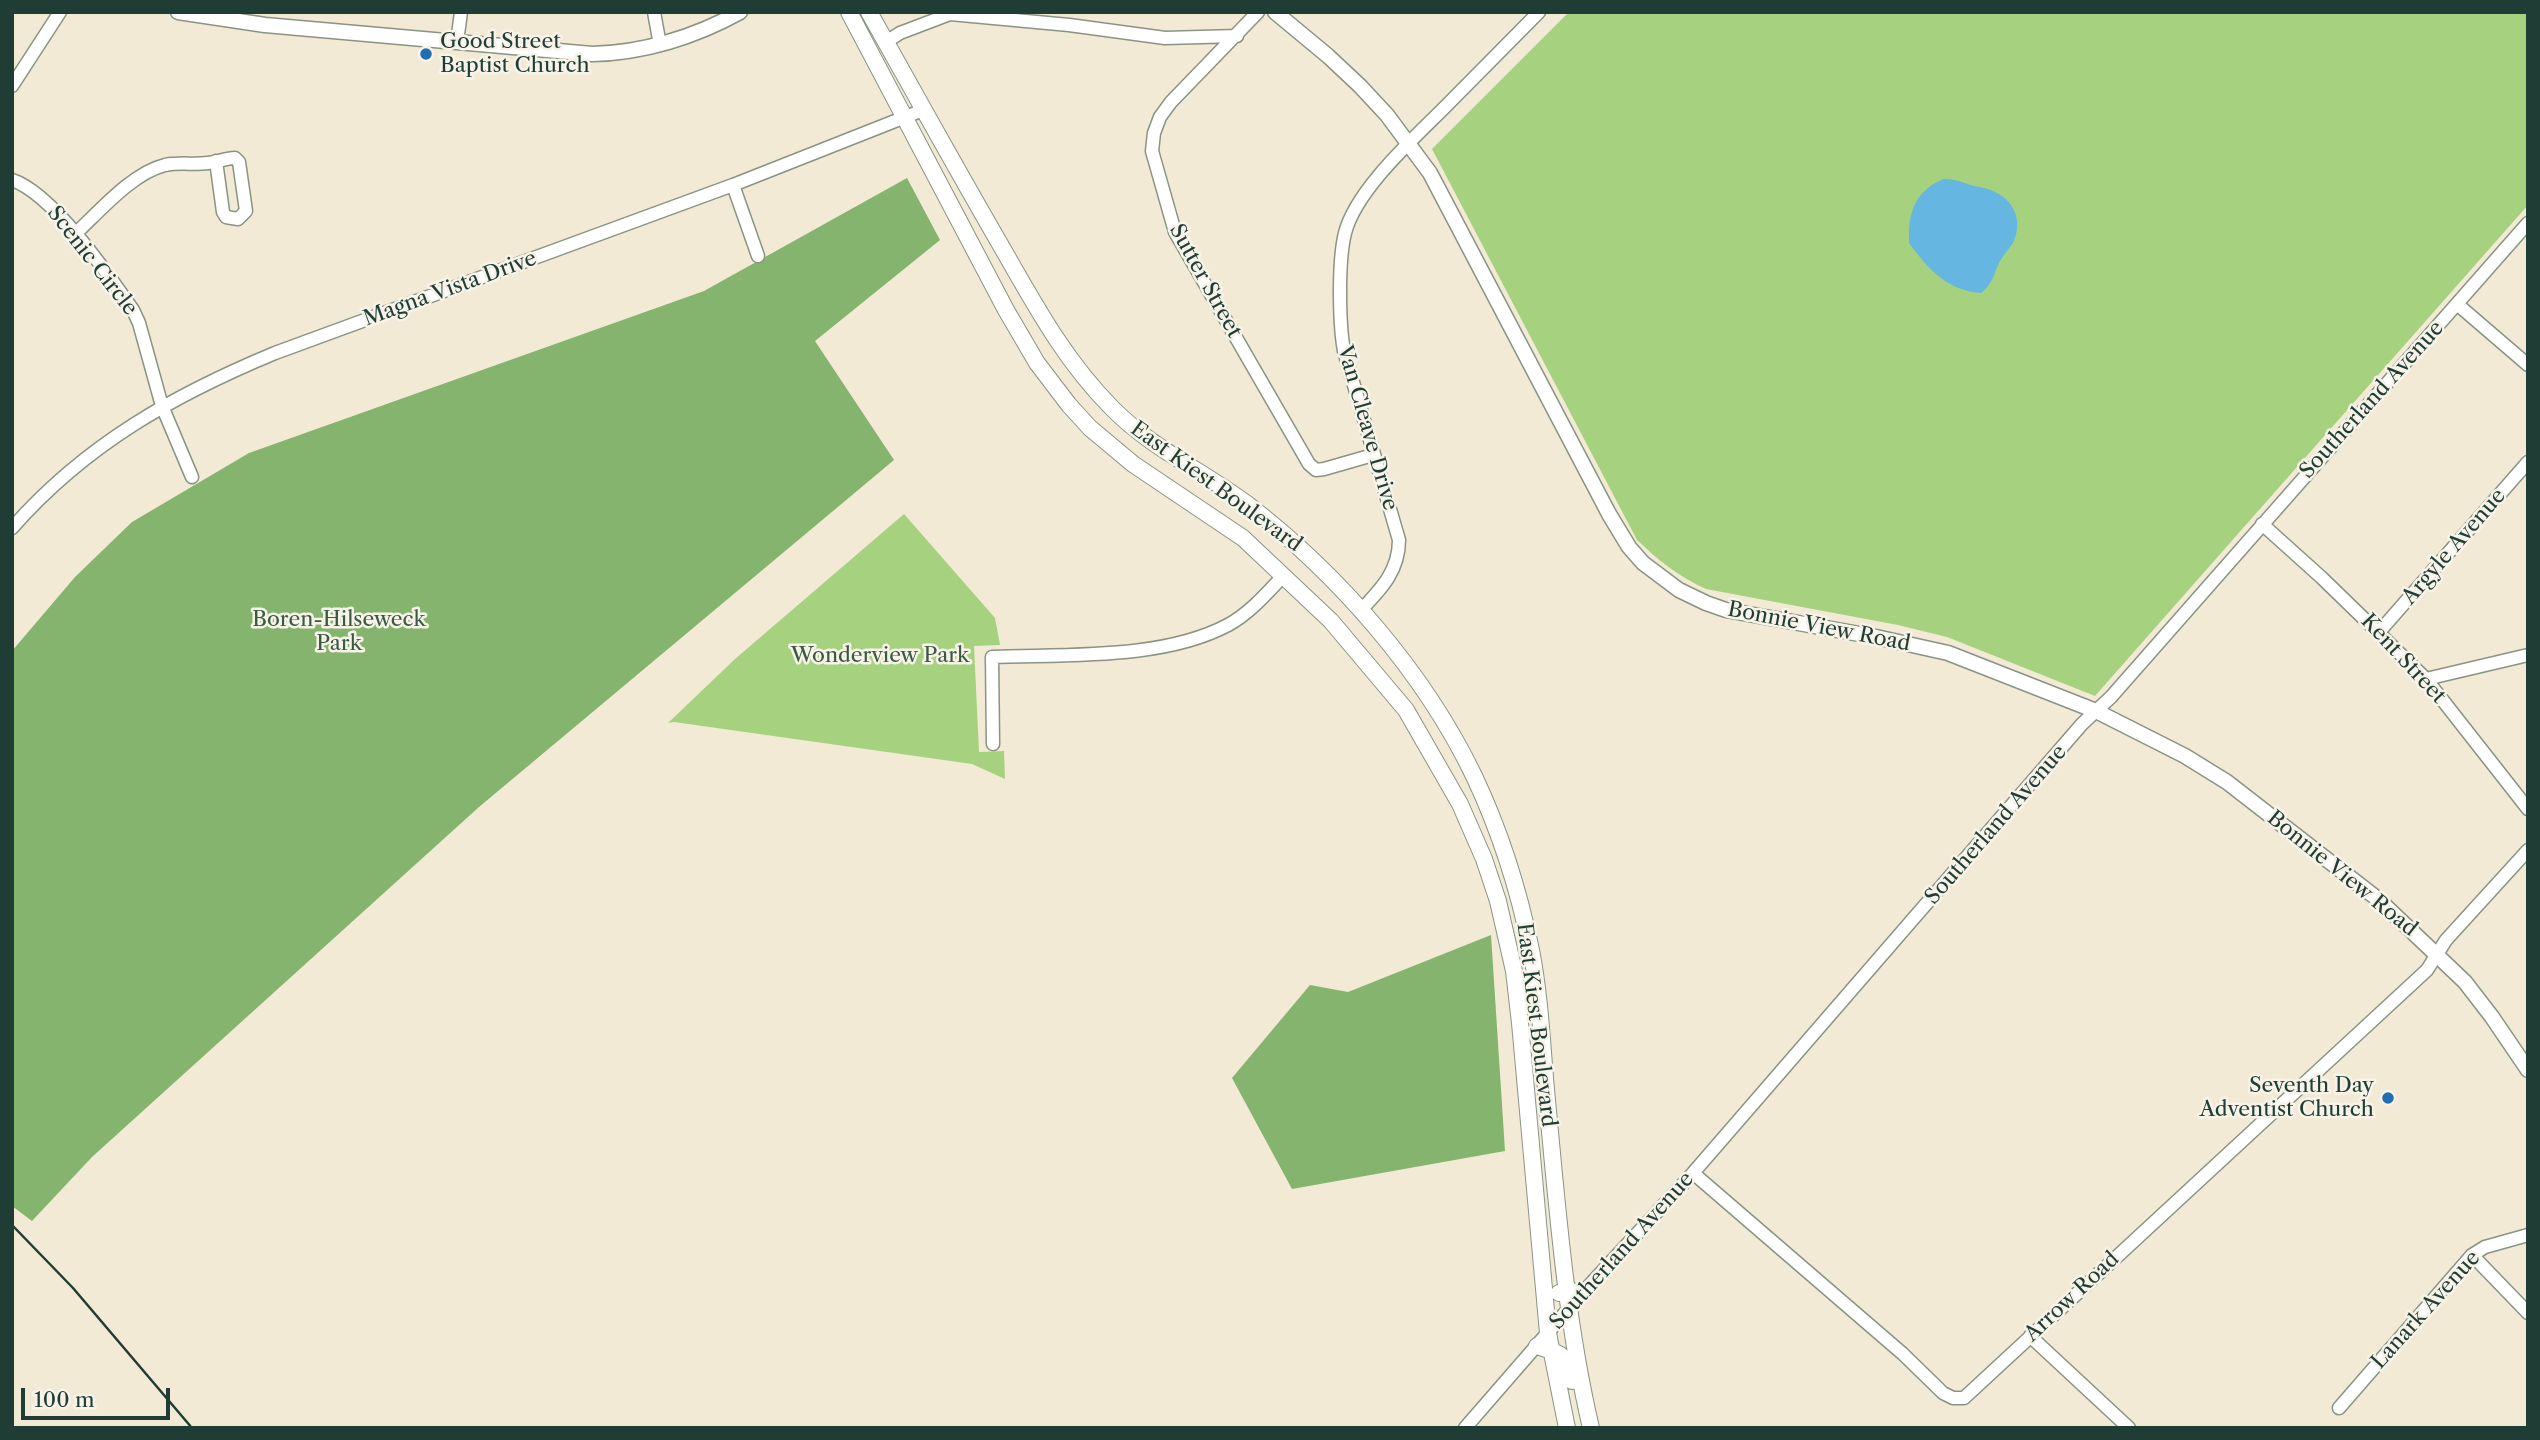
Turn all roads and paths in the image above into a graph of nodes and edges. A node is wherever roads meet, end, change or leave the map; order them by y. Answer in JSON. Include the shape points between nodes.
{"nodes":[{"id":1,"x":60,"y":12,"type":"edge"},
{"id":2,"x":178,"y":12,"type":"edge"},
{"id":3,"x":461,"y":12,"type":"edge"},
{"id":4,"x":654,"y":12,"type":"edge"},
{"id":5,"x":740,"y":12,"type":"edge"},
{"id":6,"x":849,"y":12,"type":"edge"},
{"id":7,"x":869,"y":12,"type":"edge"},
{"id":8,"x":1258,"y":12,"type":"edge"},
{"id":9,"x":1275,"y":12,"type":"edge"},
{"id":10,"x":1539,"y":12,"type":"edge"},
{"id":11,"x":948,"y":13,"type":"edge"},
{"id":12,"x":1237,"y":36,"type":"junction"},
{"id":13,"x":457,"y":41,"type":"junction"},
{"id":14,"x":886,"y":42,"type":"junction"},
{"id":15,"x":660,"y":45,"type":"junction"},
{"id":16,"x":12,"y":86,"type":"edge"},
{"id":17,"x":923,"y":110,"type":"junction"},
{"id":18,"x":905,"y":117,"type":"junction"},
{"id":19,"x":1409,"y":143,"type":"junction"},
{"id":20,"x":216,"y":162,"type":"junction"},
{"id":21,"x":12,"y":180,"type":"edge"},
{"id":22,"x":733,"y":185,"type":"junction"},
{"id":23,"x":2528,"y":223,"type":"edge"},
{"id":24,"x":74,"y":235,"type":"junction"},
{"id":25,"x":758,"y":256,"type":"dead end"},
{"id":26,"x":2457,"y":304,"type":"junction"},
{"id":27,"x":2528,"y":365,"type":"edge"},
{"id":28,"x":162,"y":406,"type":"junction"},
{"id":29,"x":1373,"y":455,"type":"junction"},
{"id":30,"x":2528,"y":462,"type":"edge"},
{"id":31,"x":192,"y":477,"type":"dead end"},
{"id":32,"x":2262,"y":524,"type":"junction"},
{"id":33,"x":12,"y":528,"type":"edge"},
{"id":34,"x":1284,"y":575,"type":"junction"},
{"id":35,"x":1361,"y":610,"type":"junction"},
{"id":36,"x":2379,"y":632,"type":"junction"},
{"id":37,"x":2528,"y":655,"type":"edge"},
{"id":38,"x":2426,"y":679,"type":"junction"},
{"id":39,"x":2096,"y":711,"type":"junction"},
{"id":40,"x":993,"y":744,"type":"dead end"},
{"id":41,"x":2528,"y":809,"type":"edge"},
{"id":42,"x":2528,"y":850,"type":"edge"},
{"id":43,"x":1517,"y":895,"type":"junction"},
{"id":44,"x":1498,"y":901,"type":"junction"},
{"id":45,"x":2437,"y":953,"type":"junction"},
{"id":46,"x":2528,"y":1070,"type":"edge"},
{"id":47,"x":1693,"y":1173,"type":"junction"},
{"id":48,"x":1538,"y":1226,"type":"junction"},
{"id":49,"x":2528,"y":1235,"type":"edge"},
{"id":50,"x":2472,"y":1255,"type":"junction"},
{"id":51,"x":1584,"y":1291,"type":"joint"},
{"id":52,"x":1568,"y":1300,"type":"junction"},
{"id":53,"x":2528,"y":1313,"type":"edge"},
{"id":54,"x":1548,"y":1333,"type":"junction"},
{"id":55,"x":2030,"y":1336,"type":"junction"},
{"id":56,"x":1544,"y":1348,"type":"junction"},
{"id":57,"x":2339,"y":1408,"type":"dead end"},
{"id":58,"x":1590,"y":1422,"type":"edge"},
{"id":59,"x":1465,"y":1428,"type":"edge"},
{"id":60,"x":1567,"y":1428,"type":"edge"},
{"id":61,"x":2130,"y":1428,"type":"edge"}],
"edges":[{"from":1,"to":16,"type":"street"},
{"from":2,"to":13,"type":"street","via":[[265,25]]},
{"from":3,"to":13,"type":"street"},
{"from":4,"to":15,"type":"street"},
{"from":5,"to":15,"type":"street"},
{"from":6,"to":18,"type":"main road","name":"East Kiest Boulevard"},
{"from":7,"to":14,"type":"main road","name":"East Kiest Boulevard"},
{"from":8,"to":12,"type":"street","name":"Sutter Street"},
{"from":9,"to":19,"type":"street","name":"Bonnie View Road","via":[[1360,86]]},
{"from":10,"to":19,"type":"street","name":"Van Cleave Drive"},
{"from":11,"to":12,"type":"street","via":[[1165,38]]},
{"from":11,"to":14,"type":"street"},
{"from":12,"to":29,"type":"street","name":"Sutter Street","via":[[1160,117],[1152,151],[1169,215],[1313,468]]},
{"from":13,"to":15,"type":"street","via":[[576,54]]},
{"from":14,"to":17,"type":"main road","name":"East Kiest Boulevard"},
{"from":17,"to":18,"type":"street","name":"Magna Vista Drive"},
{"from":17,"to":35,"type":"main road","name":"East Kiest Boulevard","via":[[1055,339],[1090,384],[1147,439],[1245,503],[1306,553]]},
{"from":18,"to":22,"type":"street","name":"Magna Vista Drive"},
{"from":18,"to":34,"type":"main road","name":"East Kiest Boulevard","via":[[1006,310],[1069,405],[1133,464],[1243,538]]},
{"from":19,"to":29,"type":"street","name":"Van Cleave Drive","via":[[1353,211],[1342,254],[1341,332]]},
{"from":19,"to":39,"type":"street","name":"Bonnie View Road","via":[[1452,212],[1608,514],[1629,547],[1652,570],[1692,597],[1726,610],[1948,653]]},
{"from":20,"to":20,"type":"street","via":[[223,212],[238,219],[246,211],[239,162],[235,158]]},
{"from":20,"to":24,"type":"street","via":[[183,162],[144,173]]},
{"from":21,"to":24,"type":"street","name":"Scenic Circle","via":[[32,189]]},
{"from":22,"to":25,"type":"street"},
{"from":22,"to":28,"type":"street","name":"Magna Vista Drive","via":[[275,353]]},
{"from":23,"to":26,"type":"street","name":"Southerland Avenue"},
{"from":24,"to":28,"type":"street","name":"Scenic Circle","via":[[133,310]]},
{"from":26,"to":27,"type":"street"},
{"from":26,"to":32,"type":"street","name":"Southerland Avenue"},
{"from":28,"to":31,"type":"street","name":"Scenic Circle"},
{"from":28,"to":33,"type":"street","name":"Magna Vista Drive","via":[[79,464]]},
{"from":29,"to":35,"type":"street","name":"Van Cleave Drive","via":[[1399,540],[1399,554],[1387,582]]},
{"from":30,"to":36,"type":"street","name":"Argyle Avenue"},
{"from":32,"to":36,"type":"street","name":"Kent Street"},
{"from":32,"to":39,"type":"street","name":"Southerland Avenue"},
{"from":34,"to":40,"type":"street","via":[[1230,624],[1169,646],[992,657]]},
{"from":34,"to":44,"type":"main road","name":"East Kiest Boulevard","via":[[1331,621],[1406,710],[1460,804]]},
{"from":35,"to":43,"type":"main road","name":"East Kiest Boulevard","via":[[1451,733],[1493,820]]},
{"from":36,"to":38,"type":"street","name":"Kent Street"},
{"from":37,"to":38,"type":"street"},
{"from":38,"to":41,"type":"street","name":"Kent Street"},
{"from":39,"to":45,"type":"street","name":"Bonnie View Road","via":[[2227,782],[2379,900]]},
{"from":39,"to":47,"type":"street","name":"Southerland Avenue"},
{"from":42,"to":45,"type":"street","name":"Arrow Road"},
{"from":43,"to":44,"type":"main road"},
{"from":43,"to":52,"type":"main road","name":"East Kiest Boulevard","via":[[1534,968]]},
{"from":44,"to":48,"type":"main road","name":"East Kiest Boulevard","via":[[1514,971]]},
{"from":45,"to":46,"type":"street","name":"Bonnie View Road","via":[[2482,1003]]},
{"from":45,"to":55,"type":"street","name":"Arrow Road","via":[[2427,970]]},
{"from":47,"to":51,"type":"street","name":"Southerland Avenue"},
{"from":47,"to":55,"type":"street","name":"Arrow Road","via":[[1942,1393],[1965,1398]]},
{"from":48,"to":52,"type":"main road","via":[[1549,1247],[1554,1290]]},
{"from":48,"to":54,"type":"main road","name":"East Kiest Boulevard"},
{"from":49,"to":50,"type":"street","name":"Lanark Avenue"},
{"from":50,"to":53,"type":"street"},
{"from":50,"to":57,"type":"street","name":"Lanark Avenue"},
{"from":51,"to":52,"type":"main road"},
{"from":52,"to":54,"type":"street","name":"Southerland Avenue"},
{"from":52,"to":58,"type":"main road","name":"East Kiest Boulevard"},
{"from":54,"to":56,"type":"main road","name":"East Kiest Boulevard"},
{"from":55,"to":61,"type":"street"},
{"from":56,"to":58,"type":"main road","via":[[1562,1354],[1569,1363],[1577,1403]]},
{"from":56,"to":59,"type":"street","name":"Southerland Avenue"},
{"from":56,"to":60,"type":"main road","name":"East Kiest Boulevard"}]}
